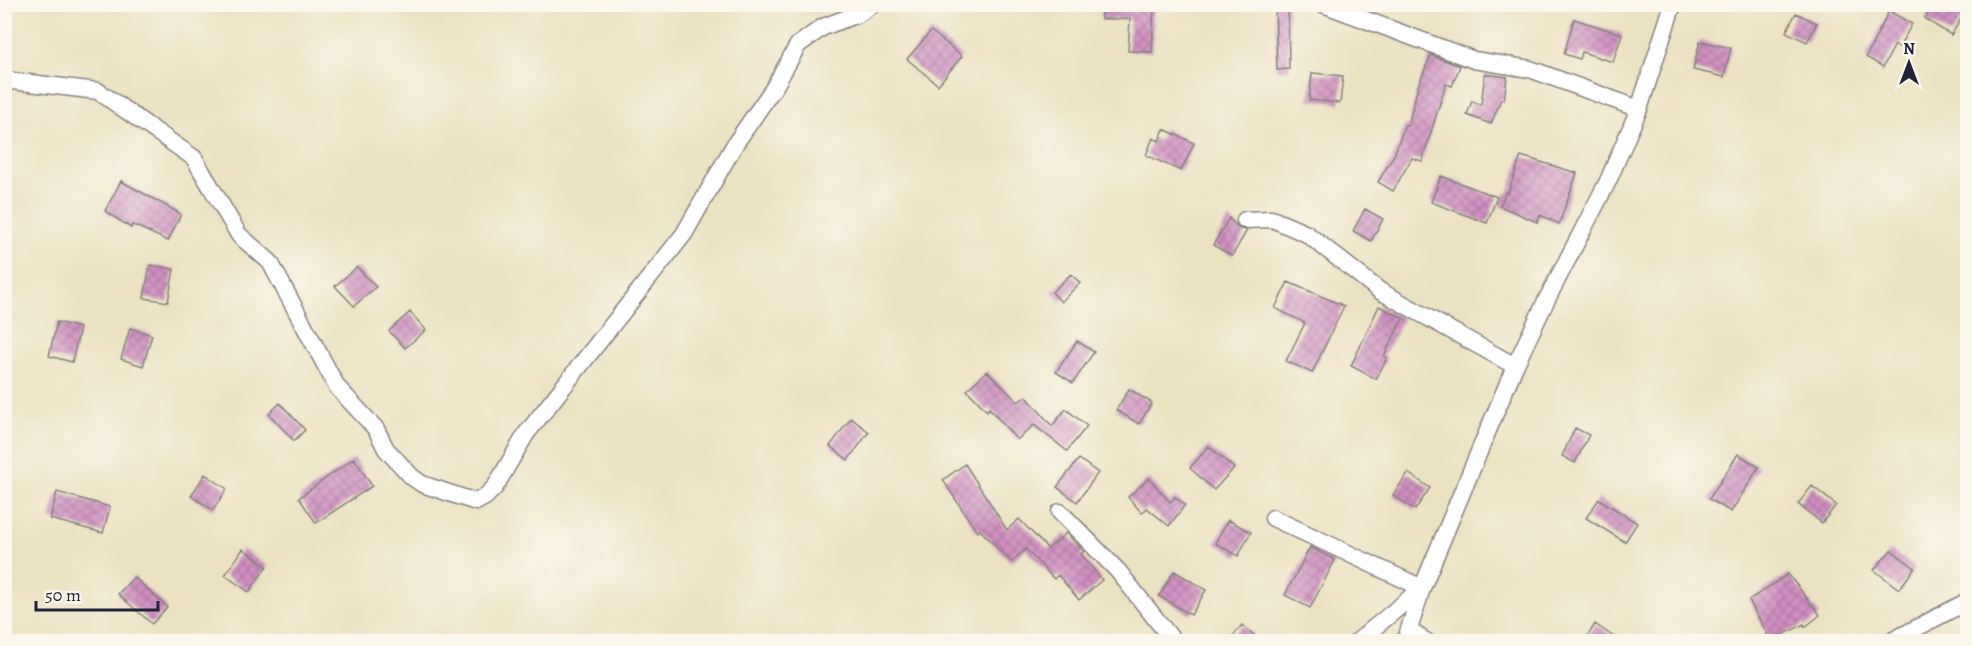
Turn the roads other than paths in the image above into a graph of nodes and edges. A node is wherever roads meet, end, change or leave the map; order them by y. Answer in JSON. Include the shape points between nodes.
{"nodes":[{"id":1,"x":873,"y":4,"type":"edge"},
{"id":2,"x":1323,"y":4,"type":"edge"},
{"id":3,"x":1673,"y":4,"type":"edge"},
{"id":4,"x":4,"y":80,"type":"edge"},
{"id":5,"x":1639,"y":109,"type":"junction"},
{"id":6,"x":1245,"y":220,"type":"dead end"},
{"id":7,"x":1515,"y":366,"type":"junction"},
{"id":8,"x":1060,"y":512,"type":"dead end"},
{"id":9,"x":1273,"y":518,"type":"dead end"},
{"id":10,"x":1422,"y":588,"type":"junction"},
{"id":11,"x":1968,"y":601,"type":"edge"},
{"id":12,"x":1407,"y":636,"type":"edge"},
{"id":13,"x":1174,"y":642,"type":"edge"},
{"id":14,"x":1357,"y":642,"type":"edge"},
{"id":15,"x":1427,"y":642,"type":"edge"},
{"id":16,"x":1890,"y":642,"type":"edge"}],
"edges":[{"from":1,"to":4,"type":"street","via":[[823,27],[798,45],[684,234],[526,434],[495,487],[476,501],[422,484],[386,449],[376,429],[337,387],[270,262],[239,235],[194,158],[98,91]]},
{"from":2,"to":5,"type":"street","via":[[1473,60],[1530,69]]},
{"from":3,"to":5,"type":"street"},
{"from":5,"to":7,"type":"street","via":[[1608,181]]},
{"from":6,"to":7,"type":"street","via":[[1272,219],[1307,234],[1380,291]]},
{"from":7,"to":10,"type":"street"},
{"from":8,"to":13,"type":"street","via":[[1118,571]]},
{"from":9,"to":10,"type":"street"},
{"from":10,"to":12,"type":"street"},
{"from":10,"to":14,"type":"street"},
{"from":11,"to":16,"type":"street"},
{"from":12,"to":15,"type":"street"}]}
